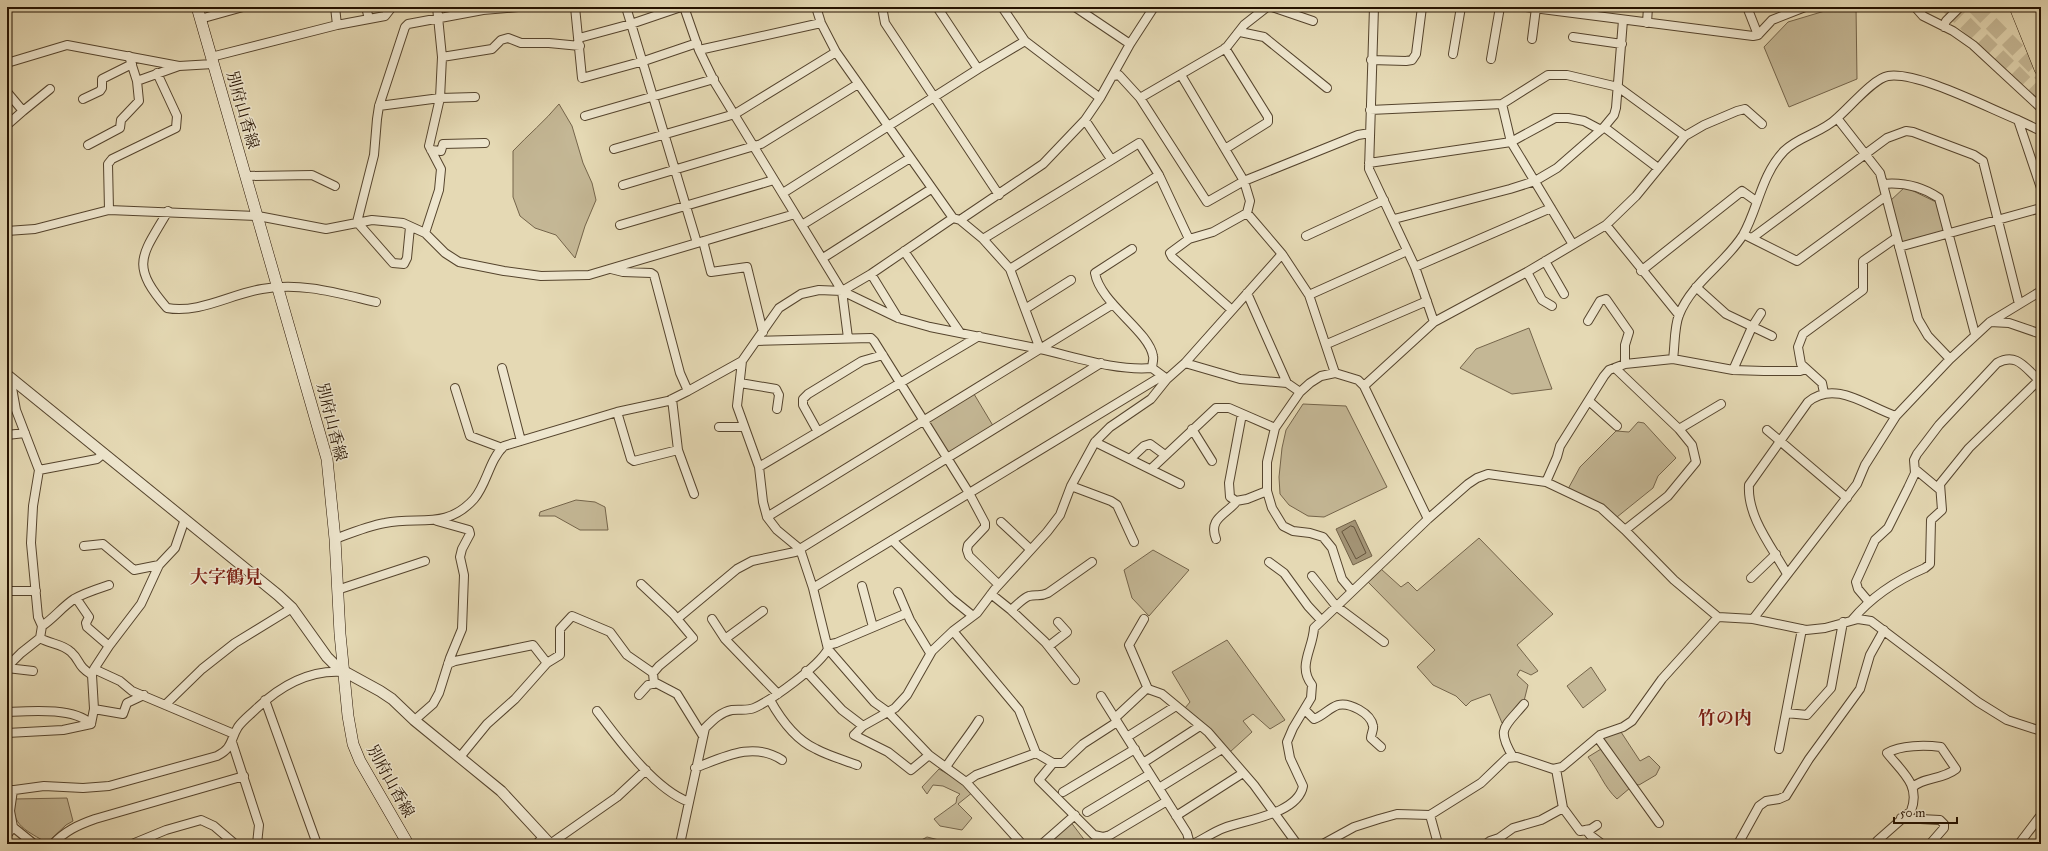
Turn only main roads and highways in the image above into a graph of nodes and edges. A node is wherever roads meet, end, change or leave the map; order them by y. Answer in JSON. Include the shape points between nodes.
{"nodes":[{"id":1,"x":197,"y":7,"type":"edge"},
{"id":2,"x":2016,"y":7,"type":"edge"},
{"id":3,"x":2027,"y":7,"type":"edge"},
{"id":4,"x":2041,"y":44,"type":"edge"},
{"id":5,"x":2041,"y":69,"type":"edge"},
{"id":6,"x":408,"y":844,"type":"edge"}],
"edges":[{"from":1,"to":6,"type":"main road","name":"別府山香線","via":[[326,455],[335,538],[349,728],[356,754]]},
{"from":2,"to":5,"type":"main road"},
{"from":3,"to":4,"type":"main road"}]}
